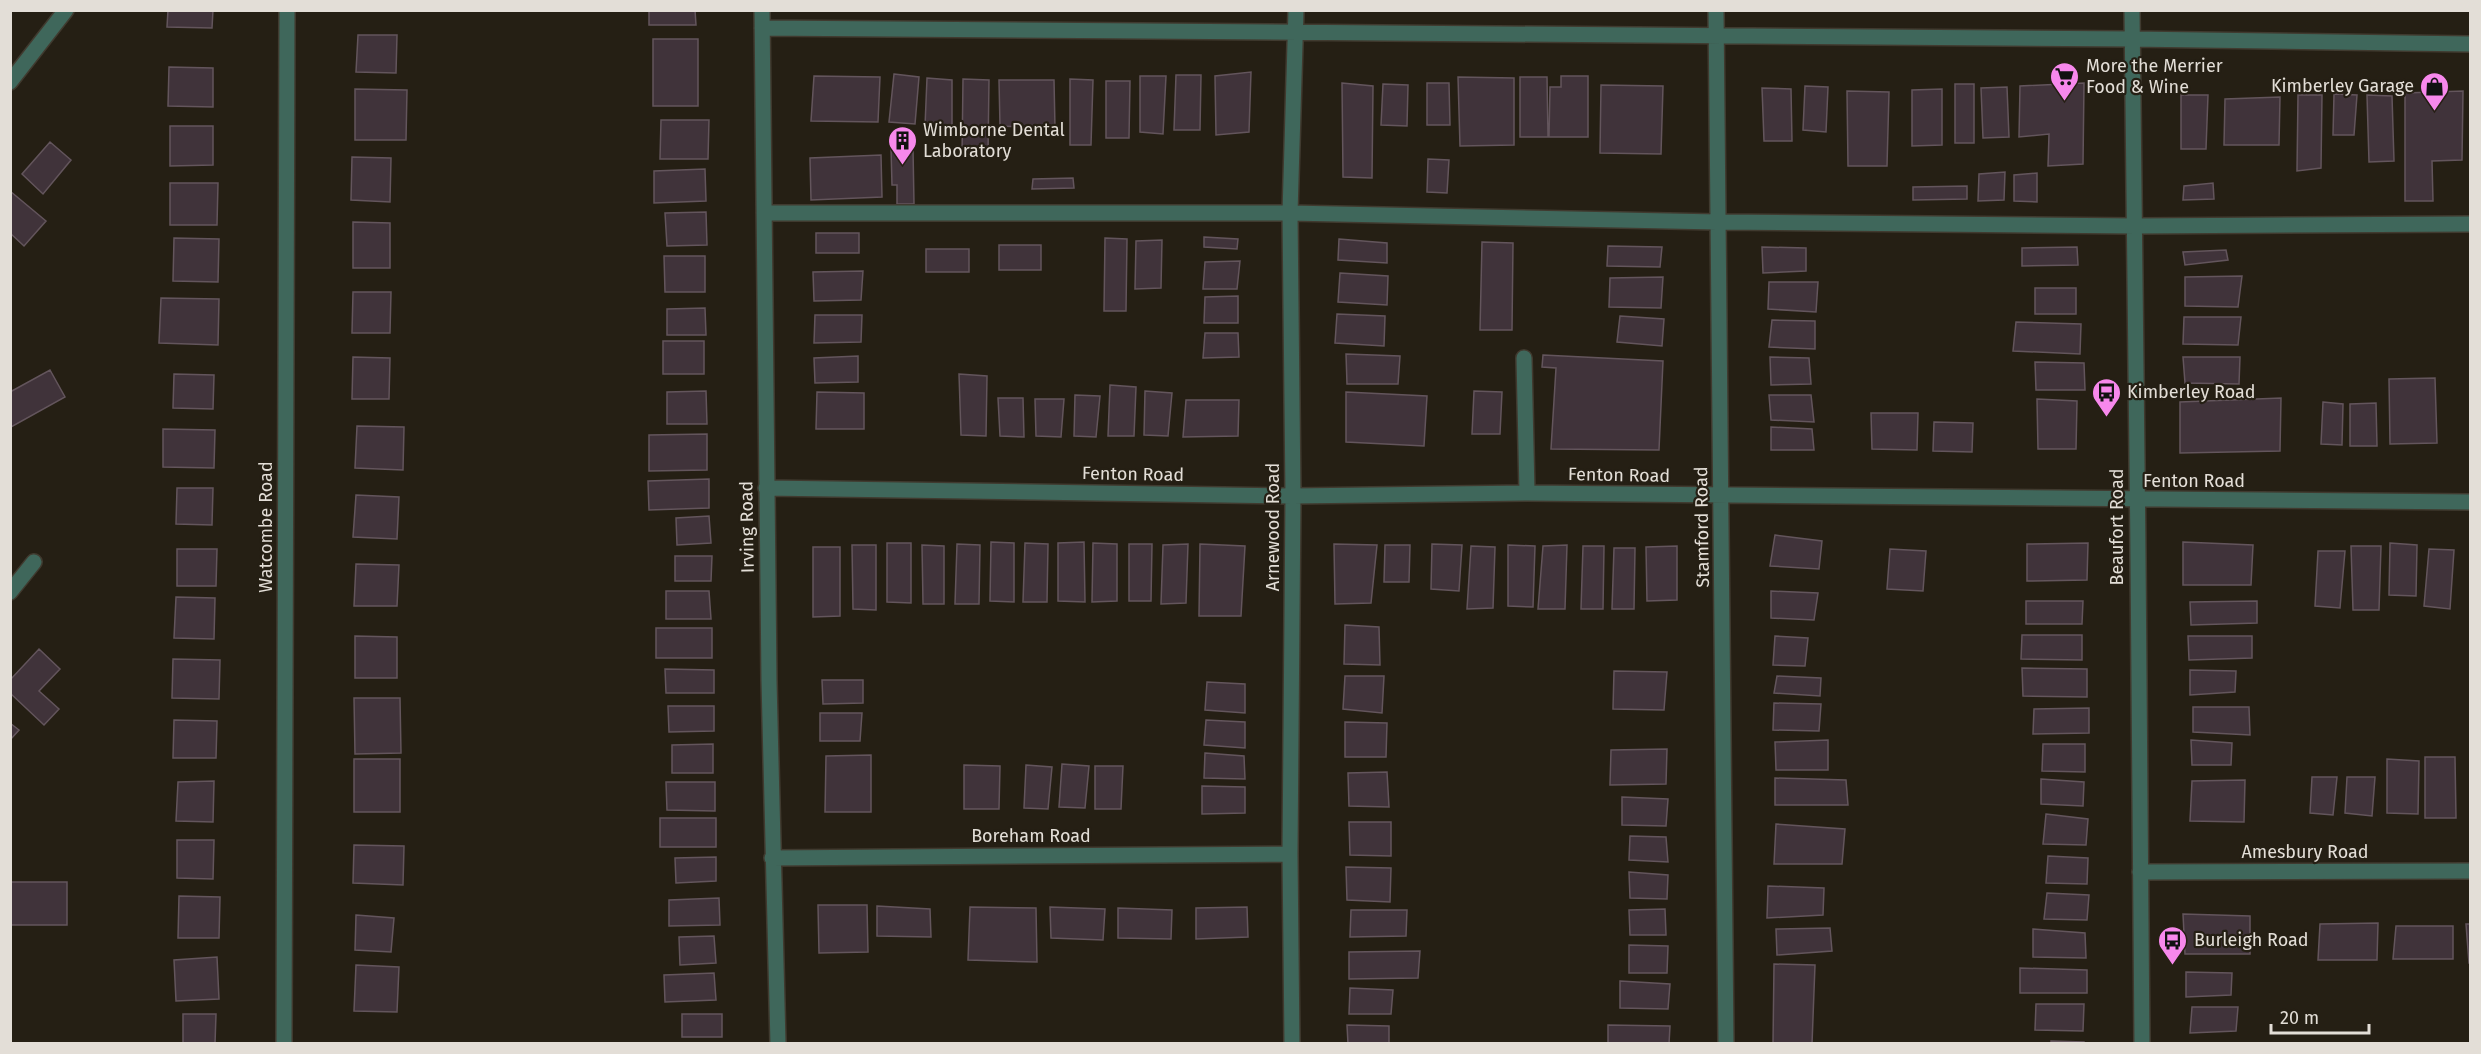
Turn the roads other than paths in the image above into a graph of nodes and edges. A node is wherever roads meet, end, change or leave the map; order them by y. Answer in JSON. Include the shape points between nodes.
{"nodes":[{"id":1,"x":66,"y":10,"type":"edge"},
{"id":2,"x":287,"y":10,"type":"edge"},
{"id":3,"x":762,"y":10,"type":"edge"},
{"id":4,"x":1296,"y":10,"type":"edge"},
{"id":5,"x":1716,"y":10,"type":"edge"},
{"id":6,"x":2132,"y":10,"type":"edge"},
{"id":7,"x":762,"y":28,"type":"junction"},
{"id":8,"x":1296,"y":32,"type":"junction"},
{"id":9,"x":1717,"y":35,"type":"junction"},
{"id":10,"x":2132,"y":39,"type":"junction"},
{"id":11,"x":2470,"y":44,"type":"edge"},
{"id":12,"x":10,"y":82,"type":"edge"},
{"id":13,"x":764,"y":213,"type":"junction"},
{"id":14,"x":1290,"y":213,"type":"junction"},
{"id":15,"x":1717,"y":222,"type":"junction"},
{"id":16,"x":2470,"y":224,"type":"edge"},
{"id":17,"x":2136,"y":226,"type":"junction"},
{"id":18,"x":1524,"y":358,"type":"dead end"},
{"id":19,"x":766,"y":488,"type":"junction"},
{"id":20,"x":1527,"y":494,"type":"junction"},
{"id":21,"x":1293,"y":496,"type":"junction"},
{"id":22,"x":1721,"y":497,"type":"junction"},
{"id":23,"x":2136,"y":500,"type":"junction"},
{"id":24,"x":2470,"y":502,"type":"edge"},
{"id":25,"x":34,"y":562,"type":"dead end"},
{"id":26,"x":10,"y":592,"type":"edge"},
{"id":27,"x":1290,"y":854,"type":"junction"},
{"id":28,"x":772,"y":858,"type":"junction"},
{"id":29,"x":2470,"y":871,"type":"edge"},
{"id":30,"x":2140,"y":872,"type":"junction"},
{"id":31,"x":284,"y":1044,"type":"edge"},
{"id":32,"x":778,"y":1044,"type":"edge"},
{"id":33,"x":1292,"y":1044,"type":"edge"},
{"id":34,"x":1726,"y":1044,"type":"edge"},
{"id":35,"x":2142,"y":1044,"type":"edge"}],
"edges":[{"from":1,"to":12,"type":"street"},
{"from":2,"to":31,"type":"street","name":"Watcombe Road"},
{"from":3,"to":7,"type":"street","name":"Irving Road"},
{"from":4,"to":8,"type":"street","name":"Arnewood Road"},
{"from":5,"to":9,"type":"street","name":"Stamford Road"},
{"from":6,"to":10,"type":"street","name":"Beaufort Road"},
{"from":7,"to":8,"type":"street"},
{"from":7,"to":13,"type":"street","name":"Irving Road"},
{"from":8,"to":9,"type":"street"},
{"from":8,"to":14,"type":"street","name":"Arnewood Road"},
{"from":9,"to":10,"type":"street"},
{"from":9,"to":15,"type":"street","name":"Stamford Road"},
{"from":10,"to":11,"type":"street"},
{"from":10,"to":17,"type":"street","name":"Beaufort Road"},
{"from":13,"to":14,"type":"street"},
{"from":13,"to":19,"type":"street","name":"Irving Road"},
{"from":14,"to":15,"type":"street"},
{"from":14,"to":21,"type":"street","name":"Arnewood Road"},
{"from":15,"to":17,"type":"street"},
{"from":15,"to":22,"type":"street","name":"Stamford Road"},
{"from":16,"to":17,"type":"street"},
{"from":17,"to":23,"type":"street","name":"Beaufort Road"},
{"from":18,"to":20,"type":"street"},
{"from":19,"to":21,"type":"street","name":"Fenton Road"},
{"from":19,"to":28,"type":"street","name":"Irving Road"},
{"from":20,"to":21,"type":"street","name":"Fenton Road"},
{"from":20,"to":22,"type":"street","name":"Fenton Road"},
{"from":21,"to":27,"type":"street","name":"Arnewood Road"},
{"from":22,"to":23,"type":"street","name":"Fenton Road"},
{"from":22,"to":34,"type":"street","name":"Stamford Road"},
{"from":23,"to":24,"type":"street","name":"Fenton Road"},
{"from":23,"to":30,"type":"street","name":"Beaufort Road"},
{"from":25,"to":26,"type":"street"},
{"from":27,"to":28,"type":"street","name":"Boreham Road"},
{"from":27,"to":33,"type":"street","name":"Arnewood Road"},
{"from":28,"to":32,"type":"street","name":"Irving Road"},
{"from":29,"to":30,"type":"street","name":"Amesbury Road"},
{"from":30,"to":35,"type":"street","name":"Beaufort Road"}]}
